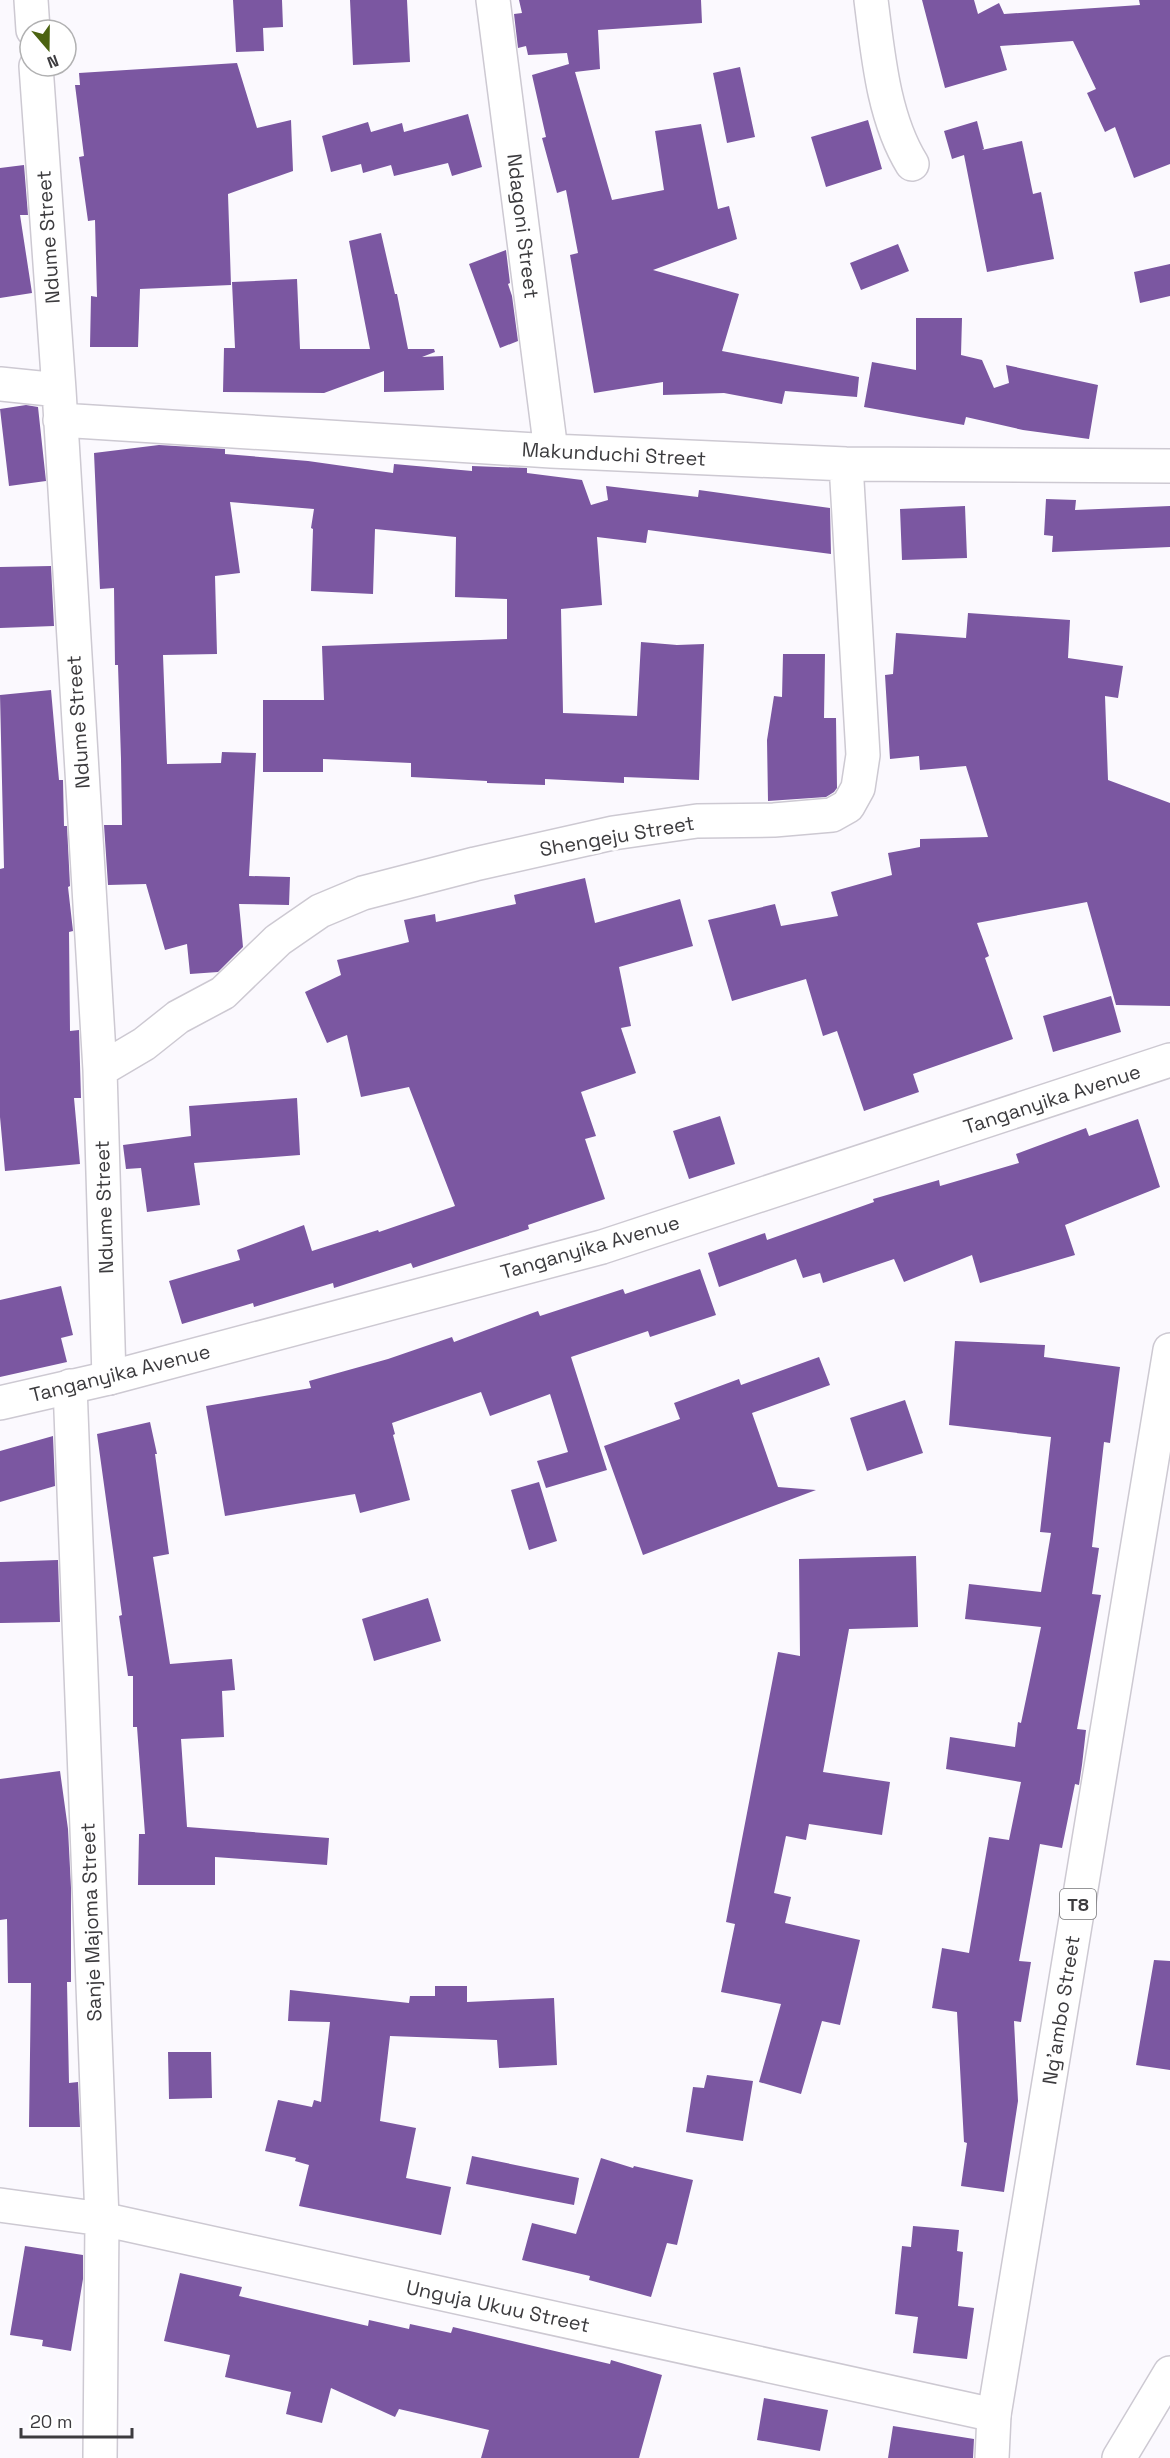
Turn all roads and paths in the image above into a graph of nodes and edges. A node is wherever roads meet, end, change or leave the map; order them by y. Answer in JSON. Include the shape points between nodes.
{"nodes":[{"id":1,"x":31,"y":0,"type":"edge"},
{"id":2,"x":493,"y":0,"type":"edge"},
{"id":3,"x":871,"y":0,"type":"edge"},
{"id":4,"x":32,"y":18,"type":"edge"},
{"id":5,"x":37,"y":78,"type":"edge"},
{"id":6,"x":912,"y":164,"type":"dead end"},
{"id":7,"x":0,"y":384,"type":"edge"},
{"id":8,"x":59,"y":405,"type":"junction"},
{"id":9,"x":551,"y":452,"type":"junction"},
{"id":10,"x":846,"y":464,"type":"junction"},
{"id":11,"x":1170,"y":466,"type":"edge"},
{"id":12,"x":1170,"y":1060,"type":"edge"},
{"id":13,"x":100,"y":1070,"type":"junction"},
{"id":14,"x":1170,"y":1350,"type":"edge"},
{"id":15,"x":109,"y":1378,"type":"junction"},
{"id":16,"x":70,"y":1386,"type":"junction"},
{"id":17,"x":0,"y":1403,"type":"edge"},
{"id":18,"x":0,"y":2205,"type":"edge"},
{"id":19,"x":102,"y":2219,"type":"junction"},
{"id":20,"x":1170,"y":2373,"type":"edge"},
{"id":21,"x":994,"y":2415,"type":"junction"},
{"id":22,"x":100,"y":2458,"type":"edge"},
{"id":23,"x":992,"y":2458,"type":"edge"},
{"id":24,"x":1119,"y":2458,"type":"edge"}],
"edges":[{"from":1,"to":4,"type":"main road"},
{"from":2,"to":9,"type":"main road","name":"Ndagoni Street"},
{"from":3,"to":6,"type":"main road","via":[[891,116]]},
{"from":5,"to":8,"type":"main road","name":"Ndume Street"},
{"from":7,"to":8,"type":"main road","name":"Makunduchi Street"},
{"from":8,"to":9,"type":"main road","name":"Makunduchi Street"},
{"from":8,"to":13,"type":"main road","name":"Ndume Street"},
{"from":9,"to":10,"type":"main road","name":"Makunduchi Street"},
{"from":10,"to":11,"type":"main road","name":"Makunduchi Street"},
{"from":10,"to":13,"type":"main road","name":"Shengeju Street","via":[[863,755],[858,788],[848,806],[832,815],[697,821],[613,833],[363,893],[320,911],[278,940],[223,993],[178,1017],[144,1044]]},
{"from":12,"to":15,"type":"main road","name":"Tanganyika Avenue","via":[[602,1247]]},
{"from":13,"to":15,"type":"main road","name":"Ndume Street"},
{"from":14,"to":21,"type":"main road","name":"Ng’ambo Street","number":"T8"},
{"from":15,"to":16,"type":"main road","name":"Tanganyika Avenue"},
{"from":16,"to":17,"type":"main road","name":"Tanganyika Avenue"},
{"from":16,"to":19,"type":"main road","name":"Sanje Majoma Street"},
{"from":18,"to":19,"type":"main road","name":"Unguja Ukuu Street"},
{"from":19,"to":21,"type":"main road","name":"Unguja Ukuu Street"},
{"from":19,"to":22,"type":"main road","name":"Sanje Majoma Street"},
{"from":20,"to":24,"type":"main road"},
{"from":21,"to":23,"type":"main road","name":"Ng’ambo Street","number":"T8"}]}
